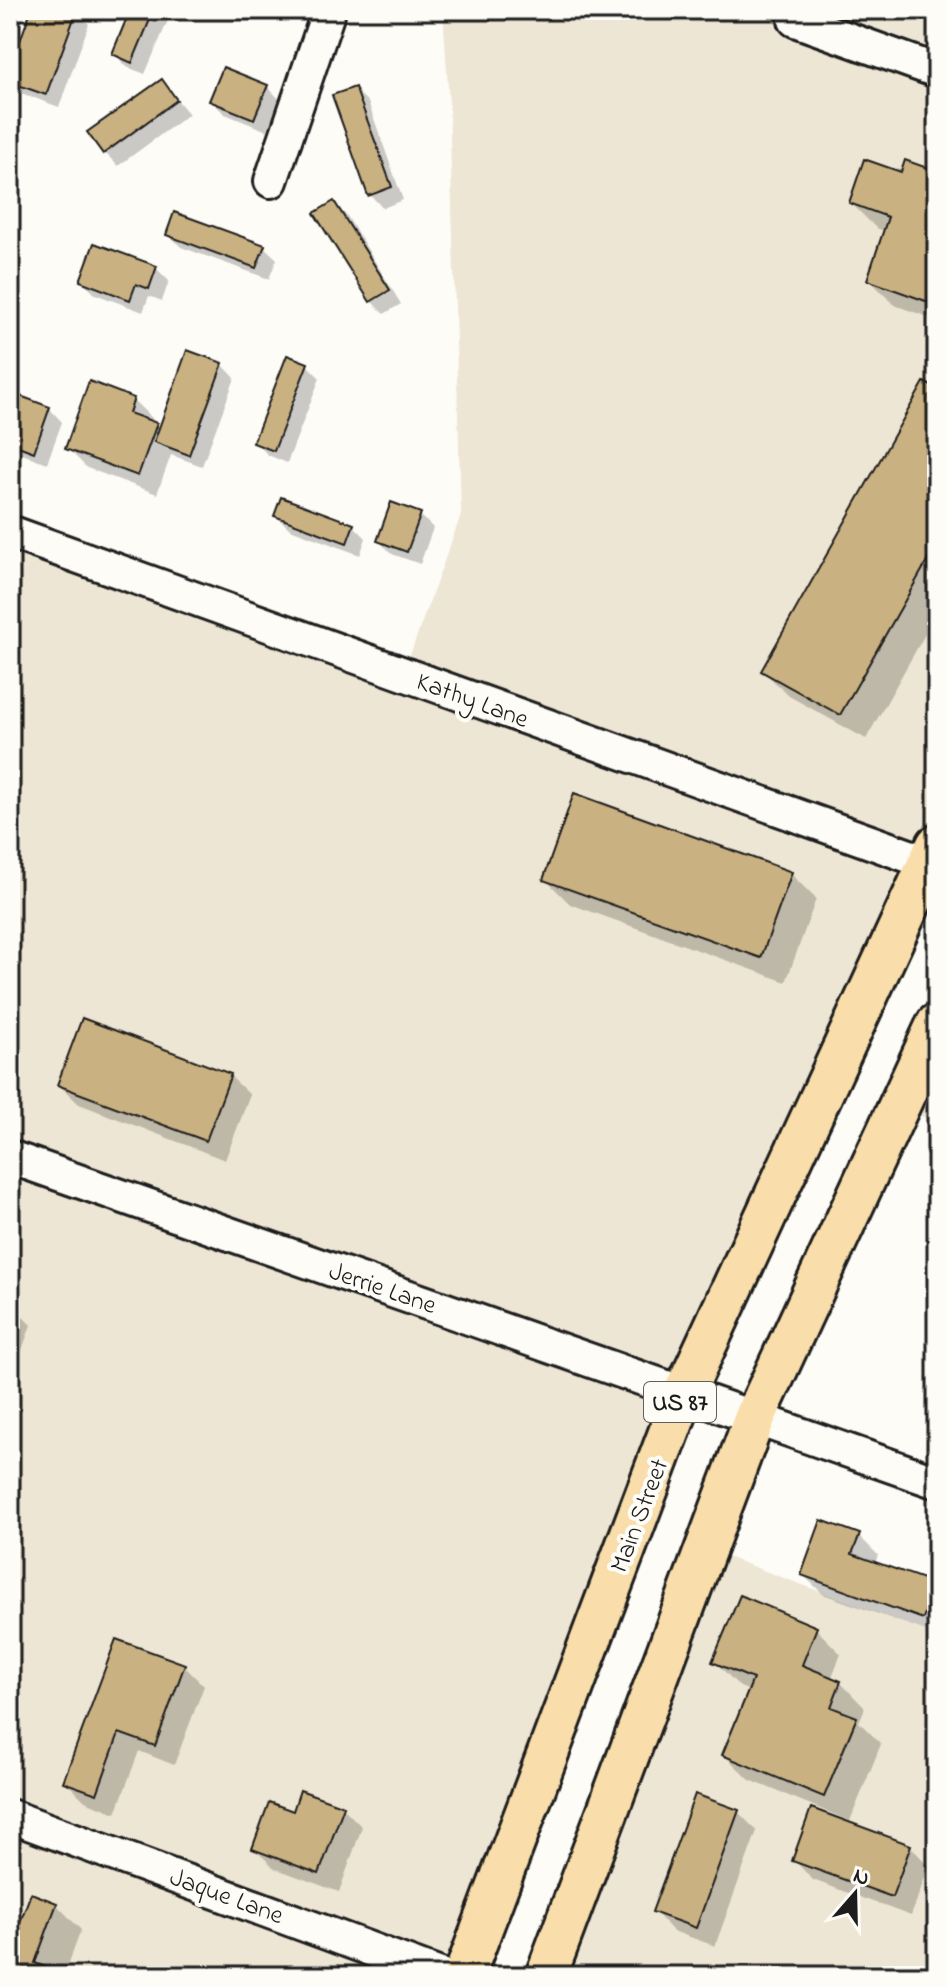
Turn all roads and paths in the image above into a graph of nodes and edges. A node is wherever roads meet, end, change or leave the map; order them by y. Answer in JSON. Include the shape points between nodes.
{"nodes":[{"id":1,"x":329,"y":10,"type":"edge"},
{"id":2,"x":795,"y":20,"type":"dead end"},
{"id":3,"x":937,"y":71,"type":"edge"},
{"id":4,"x":271,"y":181,"type":"dead end"},
{"id":5,"x":10,"y":532,"type":"edge"},
{"id":6,"x":934,"y":858,"type":"edge"},
{"id":7,"x":937,"y":1024,"type":"edge"},
{"id":8,"x":10,"y":1157,"type":"edge"},
{"id":9,"x":684,"y":1393,"type":"junction"},
{"id":10,"x":755,"y":1417,"type":"junction"},
{"id":11,"x":937,"y":1482,"type":"edge"},
{"id":12,"x":10,"y":1816,"type":"edge"},
{"id":13,"x":373,"y":1963,"type":"edge"},
{"id":14,"x":443,"y":1976,"type":"edge"},
{"id":15,"x":464,"y":1976,"type":"edge"},
{"id":16,"x":546,"y":1976,"type":"edge"}],
"edges":[{"from":1,"to":4,"type":"street"},
{"from":2,"to":3,"type":"street"},
{"from":5,"to":6,"type":"street","name":"Kathy Lane"},
{"from":6,"to":9,"type":"main road","name":"Main Street","number":"US 87"},
{"from":7,"to":10,"type":"main road","number":"US 87"},
{"from":8,"to":9,"type":"street","name":"Jerrie Lane"},
{"from":9,"to":10,"type":"street","name":"Jerrie Lane"},
{"from":9,"to":15,"type":"main road","name":"Main Street","number":"US 87"},
{"from":10,"to":11,"type":"street","name":"Jerrie Lane"},
{"from":10,"to":16,"type":"main road","number":"US 87"},
{"from":12,"to":13,"type":"street","name":"Jaque Lane"},
{"from":13,"to":14,"type":"street","name":"Jaque Lane"}]}
